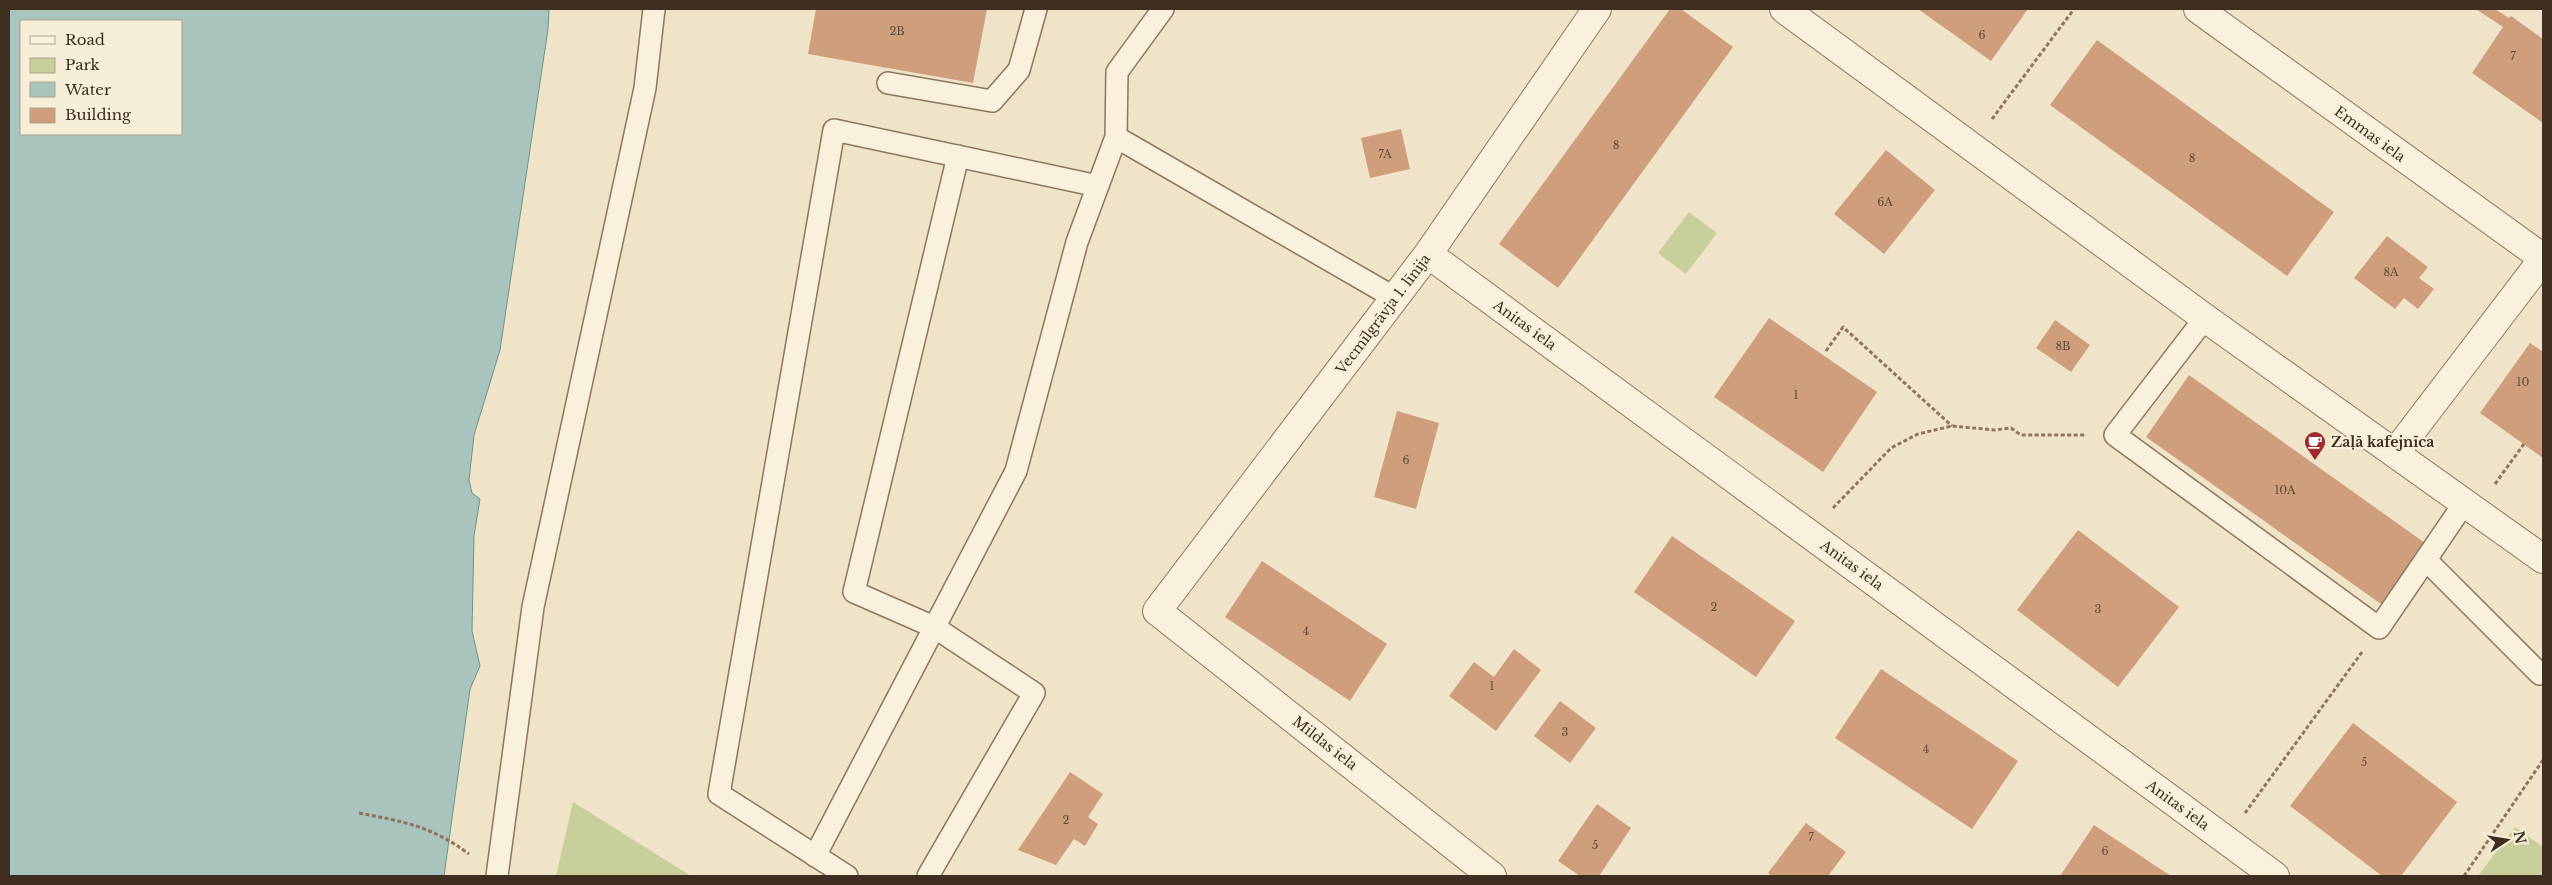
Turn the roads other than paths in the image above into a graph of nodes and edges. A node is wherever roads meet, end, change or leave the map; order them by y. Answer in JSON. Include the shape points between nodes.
{"nodes":[{"id":1,"x":654,"y":9,"type":"edge"},
{"id":2,"x":1036,"y":9,"type":"edge"},
{"id":3,"x":1163,"y":9,"type":"edge"},
{"id":4,"x":1597,"y":9,"type":"edge"},
{"id":5,"x":1784,"y":9,"type":"edge"},
{"id":6,"x":2198,"y":9,"type":"edge"},
{"id":7,"x":888,"y":83,"type":"dead end"},
{"id":8,"x":1116,"y":137,"type":"junction"},
{"id":9,"x":958,"y":156,"type":"junction"},
{"id":10,"x":1098,"y":186,"type":"junction"},
{"id":11,"x":1428,"y":254,"type":"junction"},
{"id":12,"x":2543,"y":259,"type":"edge"},
{"id":13,"x":1395,"y":298,"type":"junction"},
{"id":14,"x":2205,"y":318,"type":"junction"},
{"id":15,"x":2396,"y":454,"type":"junction"},
{"id":16,"x":2470,"y":506,"type":"junction"},
{"id":17,"x":2543,"y":559,"type":"edge"},
{"id":18,"x":2426,"y":560,"type":"junction"},
{"id":19,"x":1157,"y":611,"type":"joint"},
{"id":20,"x":934,"y":627,"type":"junction"},
{"id":21,"x":2540,"y":674,"type":"dead end"},
{"id":22,"x":815,"y":856,"type":"junction"},
{"id":23,"x":497,"y":876,"type":"edge"},
{"id":24,"x":848,"y":876,"type":"edge"},
{"id":25,"x":928,"y":876,"type":"edge"},
{"id":26,"x":1492,"y":876,"type":"edge"},
{"id":27,"x":2275,"y":876,"type":"edge"}],
"edges":[{"from":1,"to":23,"type":"lane","via":[[645,88],[533,607]]},
{"from":2,"to":7,"type":"lane","via":[[1019,70],[992,101]]},
{"from":3,"to":8,"type":"lane","via":[[1117,72]]},
{"from":4,"to":11,"type":"street","name":"Vecmīlgrāvja 1. līnija"},
{"from":5,"to":14,"type":"street"},
{"from":6,"to":12,"type":"street","name":"Emmas iela"},
{"from":8,"to":10,"type":"lane"},
{"from":8,"to":13,"type":"lane"},
{"from":9,"to":10,"type":"lane"},
{"from":9,"to":20,"type":"lane","via":[[854,592]]},
{"from":9,"to":22,"type":"lane","via":[[834,130],[719,794]]},
{"from":10,"to":20,"type":"lane","via":[[1077,242],[1016,471]]},
{"from":11,"to":13,"type":"street","name":"Vecmīlgrāvja 1. līnija"},
{"from":11,"to":27,"type":"street","name":"Anitas iela"},
{"from":12,"to":15,"type":"street"},
{"from":13,"to":19,"type":"street","name":"Vecmīlgrāvja 1. līnija"},
{"from":14,"to":15,"type":"street"},
{"from":14,"to":18,"type":"lane","via":[[2115,435],[2379,628]]},
{"from":15,"to":16,"type":"street"},
{"from":16,"to":17,"type":"street"},
{"from":16,"to":18,"type":"lane"},
{"from":18,"to":21,"type":"lane"},
{"from":19,"to":26,"type":"street","name":"Mildas iela"},
{"from":20,"to":22,"type":"lane"},
{"from":20,"to":25,"type":"lane","via":[[1034,693]]},
{"from":22,"to":24,"type":"lane"}]}
